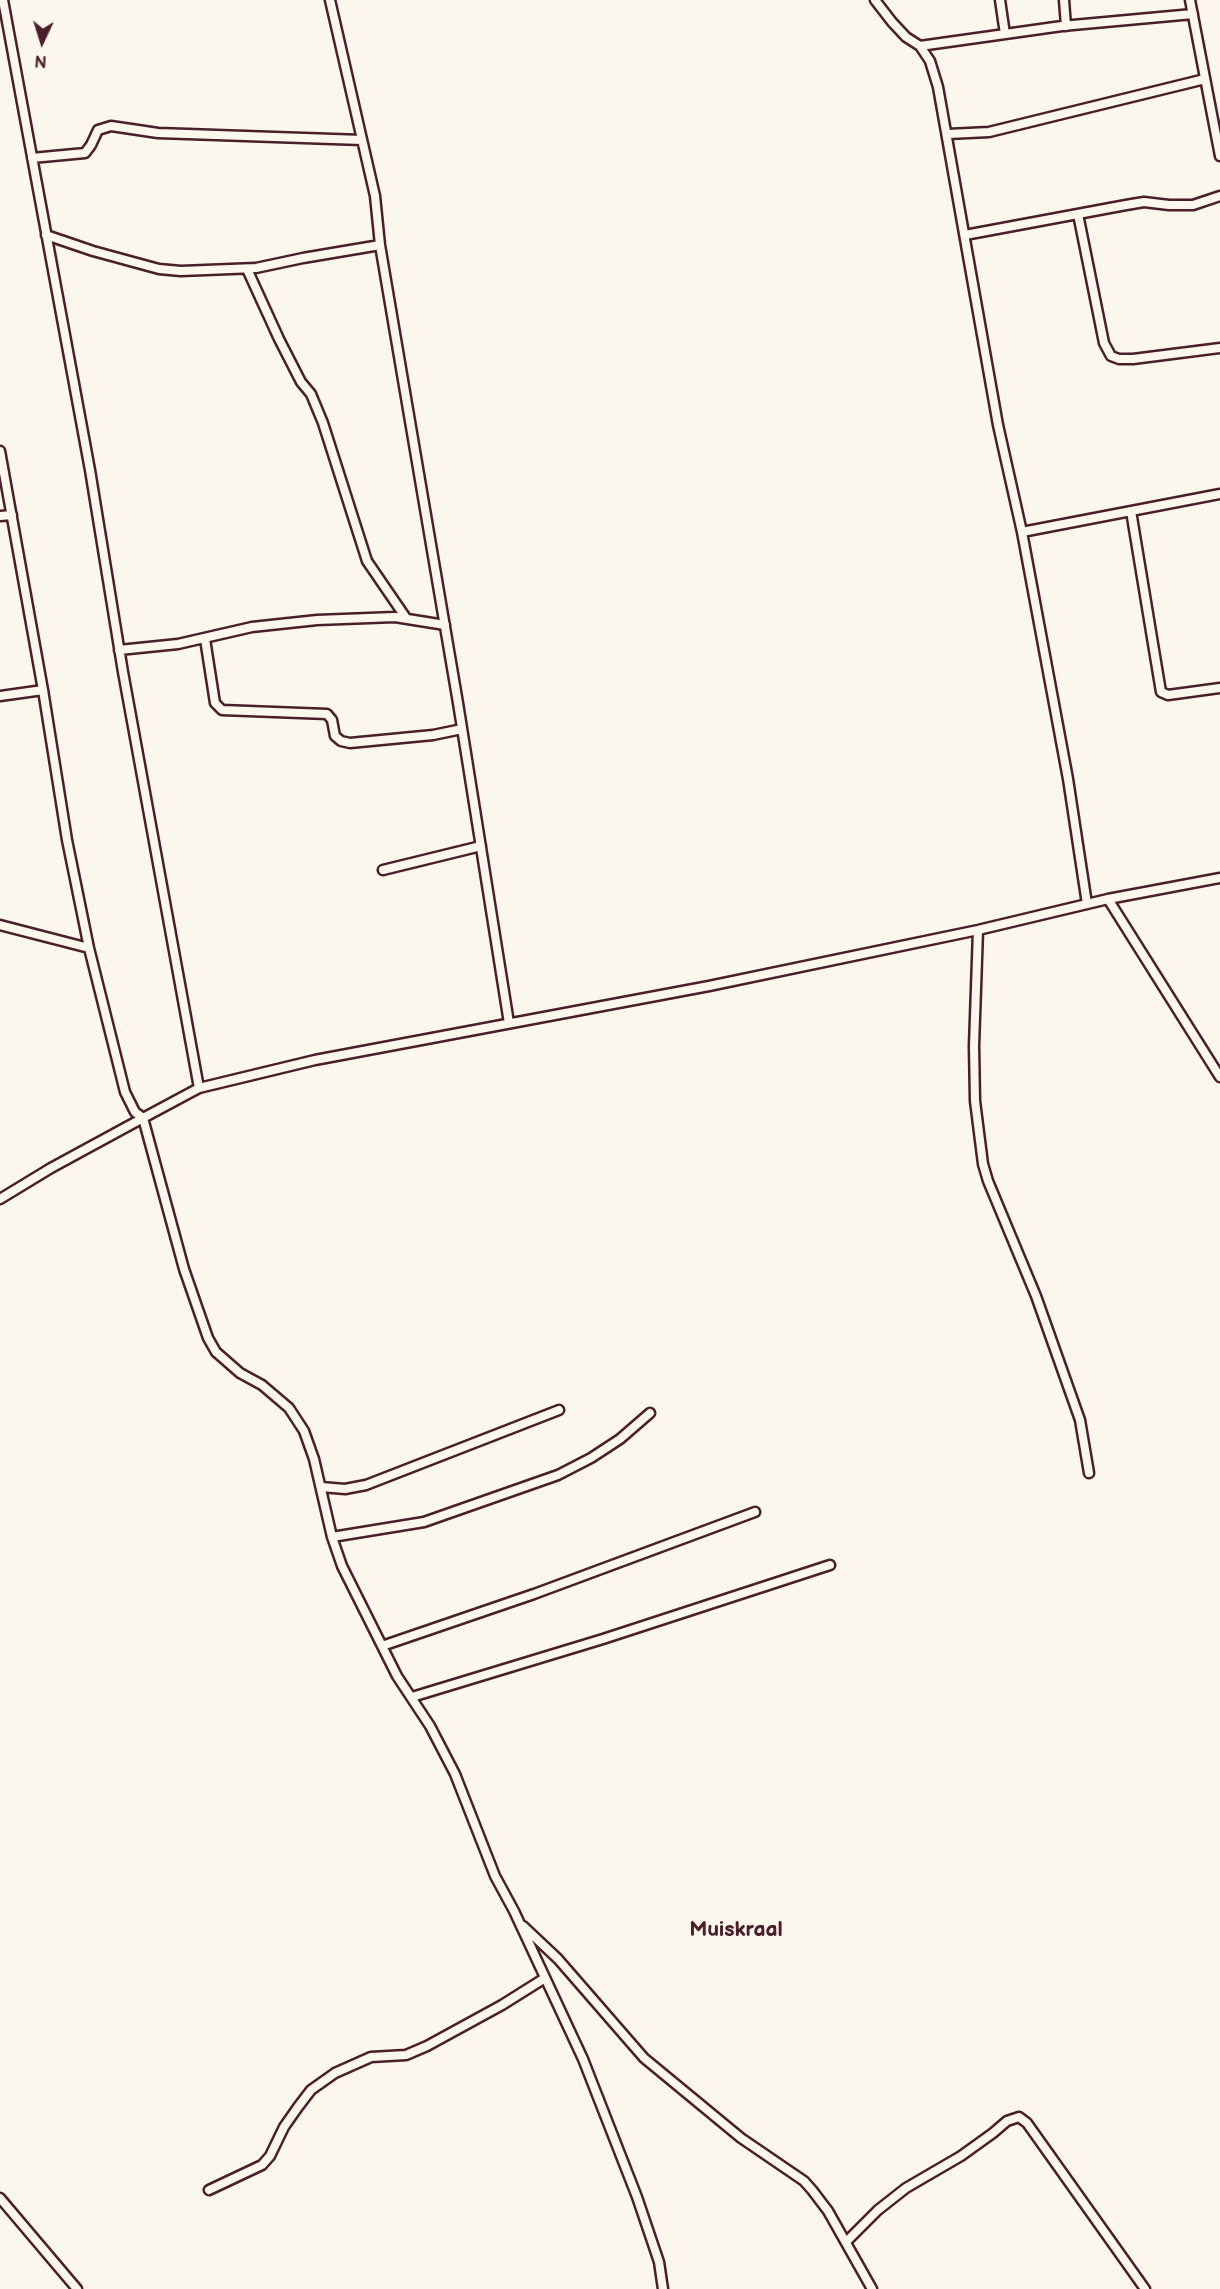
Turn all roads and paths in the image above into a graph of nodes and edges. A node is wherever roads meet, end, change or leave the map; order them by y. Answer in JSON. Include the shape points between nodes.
{"nodes":[{"id":1,"x":3,"y":0,"type":"edge"},
{"id":2,"x":330,"y":0,"type":"edge"},
{"id":3,"x":875,"y":0,"type":"edge"},
{"id":4,"x":1000,"y":0,"type":"edge"},
{"id":5,"x":1064,"y":0,"type":"edge"},
{"id":6,"x":1190,"y":0,"type":"edge"},
{"id":7,"x":1193,"y":14,"type":"junction"},
{"id":8,"x":1066,"y":26,"type":"junction"},
{"id":9,"x":1005,"y":34,"type":"junction"},
{"id":10,"x":920,"y":46,"type":"junction"},
{"id":11,"x":1205,"y":79,"type":"junction"},
{"id":12,"x":948,"y":134,"type":"junction"},
{"id":13,"x":362,"y":140,"type":"junction"},
{"id":14,"x":1220,"y":156,"type":"edge"},
{"id":15,"x":32,"y":158,"type":"junction"},
{"id":16,"x":1220,"y":196,"type":"edge"},
{"id":17,"x":1077,"y":214,"type":"junction"},
{"id":18,"x":46,"y":235,"type":"junction"},
{"id":19,"x":965,"y":235,"type":"junction"},
{"id":20,"x":380,"y":245,"type":"junction"},
{"id":21,"x":247,"y":269,"type":"junction"},
{"id":22,"x":1220,"y":348,"type":"edge"},
{"id":23,"x":0,"y":451,"type":"edge"},
{"id":24,"x":1220,"y":494,"type":"edge"},
{"id":25,"x":1131,"y":511,"type":"junction"},
{"id":26,"x":12,"y":515,"type":"junction"},
{"id":27,"x":0,"y":516,"type":"edge"},
{"id":28,"x":1022,"y":532,"type":"junction"},
{"id":29,"x":406,"y":618,"type":"junction"},
{"id":30,"x":445,"y":625,"type":"junction"},
{"id":31,"x":205,"y":639,"type":"junction"},
{"id":32,"x":119,"y":650,"type":"junction"},
{"id":33,"x":1220,"y":688,"type":"edge"},
{"id":34,"x":43,"y":690,"type":"junction"},
{"id":35,"x":0,"y":696,"type":"edge"},
{"id":36,"x":462,"y":729,"type":"junction"},
{"id":37,"x":481,"y":846,"type":"junction"},
{"id":38,"x":382,"y":870,"type":"dead end"},
{"id":39,"x":1220,"y":878,"type":"edge"},
{"id":40,"x":1108,"y":899,"type":"junction"},
{"id":41,"x":1087,"y":904,"type":"junction"},
{"id":42,"x":0,"y":925,"type":"edge"},
{"id":43,"x":978,"y":930,"type":"junction"},
{"id":44,"x":89,"y":948,"type":"junction"},
{"id":45,"x":509,"y":1023,"type":"junction"},
{"id":46,"x":1219,"y":1073,"type":"edge"},
{"id":47,"x":199,"y":1088,"type":"junction"},
{"id":48,"x":143,"y":1118,"type":"junction"},
{"id":49,"x":0,"y":1198,"type":"edge"},
{"id":50,"x":559,"y":1410,"type":"dead end"},
{"id":51,"x":650,"y":1413,"type":"dead end"},
{"id":52,"x":1089,"y":1473,"type":"dead end"},
{"id":53,"x":321,"y":1487,"type":"junction"},
{"id":54,"x":754,"y":1512,"type":"dead end"},
{"id":55,"x":332,"y":1537,"type":"junction"},
{"id":56,"x":830,"y":1565,"type":"dead end"},
{"id":57,"x":382,"y":1646,"type":"junction"},
{"id":58,"x":412,"y":1698,"type":"junction"},
{"id":59,"x":520,"y":1924,"type":"junction"},
{"id":60,"x":545,"y":1978,"type":"junction"},
{"id":61,"x":209,"y":2190,"type":"dead end"},
{"id":62,"x":0,"y":2198,"type":"edge"},
{"id":63,"x":846,"y":2242,"type":"junction"},
{"id":64,"x":77,"y":2289,"type":"edge"},
{"id":65,"x":663,"y":2289,"type":"edge"},
{"id":66,"x":872,"y":2289,"type":"edge"},
{"id":67,"x":1145,"y":2289,"type":"edge"}],
"edges":[{"from":1,"to":15,"type":"street"},
{"from":2,"to":13,"type":"street"},
{"from":3,"to":10,"type":"street","via":[[899,30]]},
{"from":4,"to":9,"type":"street"},
{"from":5,"to":8,"type":"street"},
{"from":6,"to":7,"type":"street"},
{"from":7,"to":8,"type":"street"},
{"from":7,"to":11,"type":"street"},
{"from":8,"to":9,"type":"street"},
{"from":9,"to":10,"type":"street"},
{"from":10,"to":12,"type":"street","via":[[935,75]]},
{"from":11,"to":12,"type":"street","via":[[989,132]]},
{"from":11,"to":14,"type":"street"},
{"from":12,"to":19,"type":"street"},
{"from":13,"to":15,"type":"street","via":[[158,133],[111,126],[98,130],[85,153]]},
{"from":13,"to":20,"type":"street","via":[[375,196]]},
{"from":15,"to":18,"type":"street"},
{"from":16,"to":17,"type":"street","via":[[1193,205],[1144,202]]},
{"from":17,"to":19,"type":"street"},
{"from":17,"to":22,"type":"street","via":[[1104,342],[1111,356],[1133,359]]},
{"from":18,"to":21,"type":"street","via":[[159,268],[211,272]]},
{"from":18,"to":32,"type":"street"},
{"from":19,"to":28,"type":"street","via":[[998,425]]},
{"from":20,"to":21,"type":"street"},
{"from":20,"to":30,"type":"street"},
{"from":21,"to":29,"type":"street","via":[[323,423],[367,561]]},
{"from":23,"to":26,"type":"street"},
{"from":24,"to":25,"type":"street"},
{"from":25,"to":28,"type":"street"},
{"from":25,"to":33,"type":"street","via":[[1161,692],[1168,695]]},
{"from":26,"to":27,"type":"street"},
{"from":26,"to":34,"type":"street"},
{"from":28,"to":41,"type":"street"},
{"from":29,"to":30,"type":"street"},
{"from":29,"to":31,"type":"street","via":[[274,624]]},
{"from":30,"to":36,"type":"street"},
{"from":31,"to":32,"type":"street"},
{"from":31,"to":36,"type":"street","via":[[215,703],[222,710],[327,714],[335,736],[350,743]]},
{"from":32,"to":47,"type":"street"},
{"from":34,"to":35,"type":"street"},
{"from":34,"to":44,"type":"street"},
{"from":36,"to":37,"type":"street"},
{"from":37,"to":38,"type":"street"},
{"from":37,"to":45,"type":"street"},
{"from":39,"to":40,"type":"street"},
{"from":40,"to":41,"type":"street"},
{"from":40,"to":46,"type":"street"},
{"from":41,"to":43,"type":"street"},
{"from":42,"to":44,"type":"street"},
{"from":43,"to":45,"type":"street"},
{"from":43,"to":52,"type":"street","via":[[975,1101],[983,1164],[1080,1420]]},
{"from":44,"to":48,"type":"street","via":[[125,1092],[135,1112]]},
{"from":45,"to":47,"type":"street","via":[[315,1060]]},
{"from":47,"to":48,"type":"street"},
{"from":48,"to":49,"type":"street"},
{"from":48,"to":53,"type":"street","via":[[184,1269],[208,1338],[228,1364],[289,1408],[304,1431]]},
{"from":50,"to":53,"type":"street","via":[[366,1485],[345,1489]]},
{"from":51,"to":55,"type":"street","via":[[620,1439],[558,1475],[424,1522]]},
{"from":53,"to":55,"type":"street"},
{"from":54,"to":57,"type":"street"},
{"from":55,"to":57,"type":"street","via":[[342,1566]]},
{"from":56,"to":58,"type":"street"},
{"from":57,"to":58,"type":"street"},
{"from":58,"to":59,"type":"street","via":[[455,1774],[495,1876]]},
{"from":59,"to":60,"type":"street"},
{"from":59,"to":63,"type":"street","via":[[558,1959],[644,2058],[741,2138],[804,2181],[820,2198]]},
{"from":60,"to":61,"type":"street","via":[[427,2046],[406,2055],[371,2057],[335,2073],[298,2107],[262,2165]]},
{"from":60,"to":65,"type":"street","via":[[583,2059],[628,2172],[659,2262]]},
{"from":62,"to":64,"type":"street"},
{"from":63,"to":66,"type":"street"},
{"from":63,"to":67,"type":"street","via":[[906,2188],[1019,2117]]}]}
